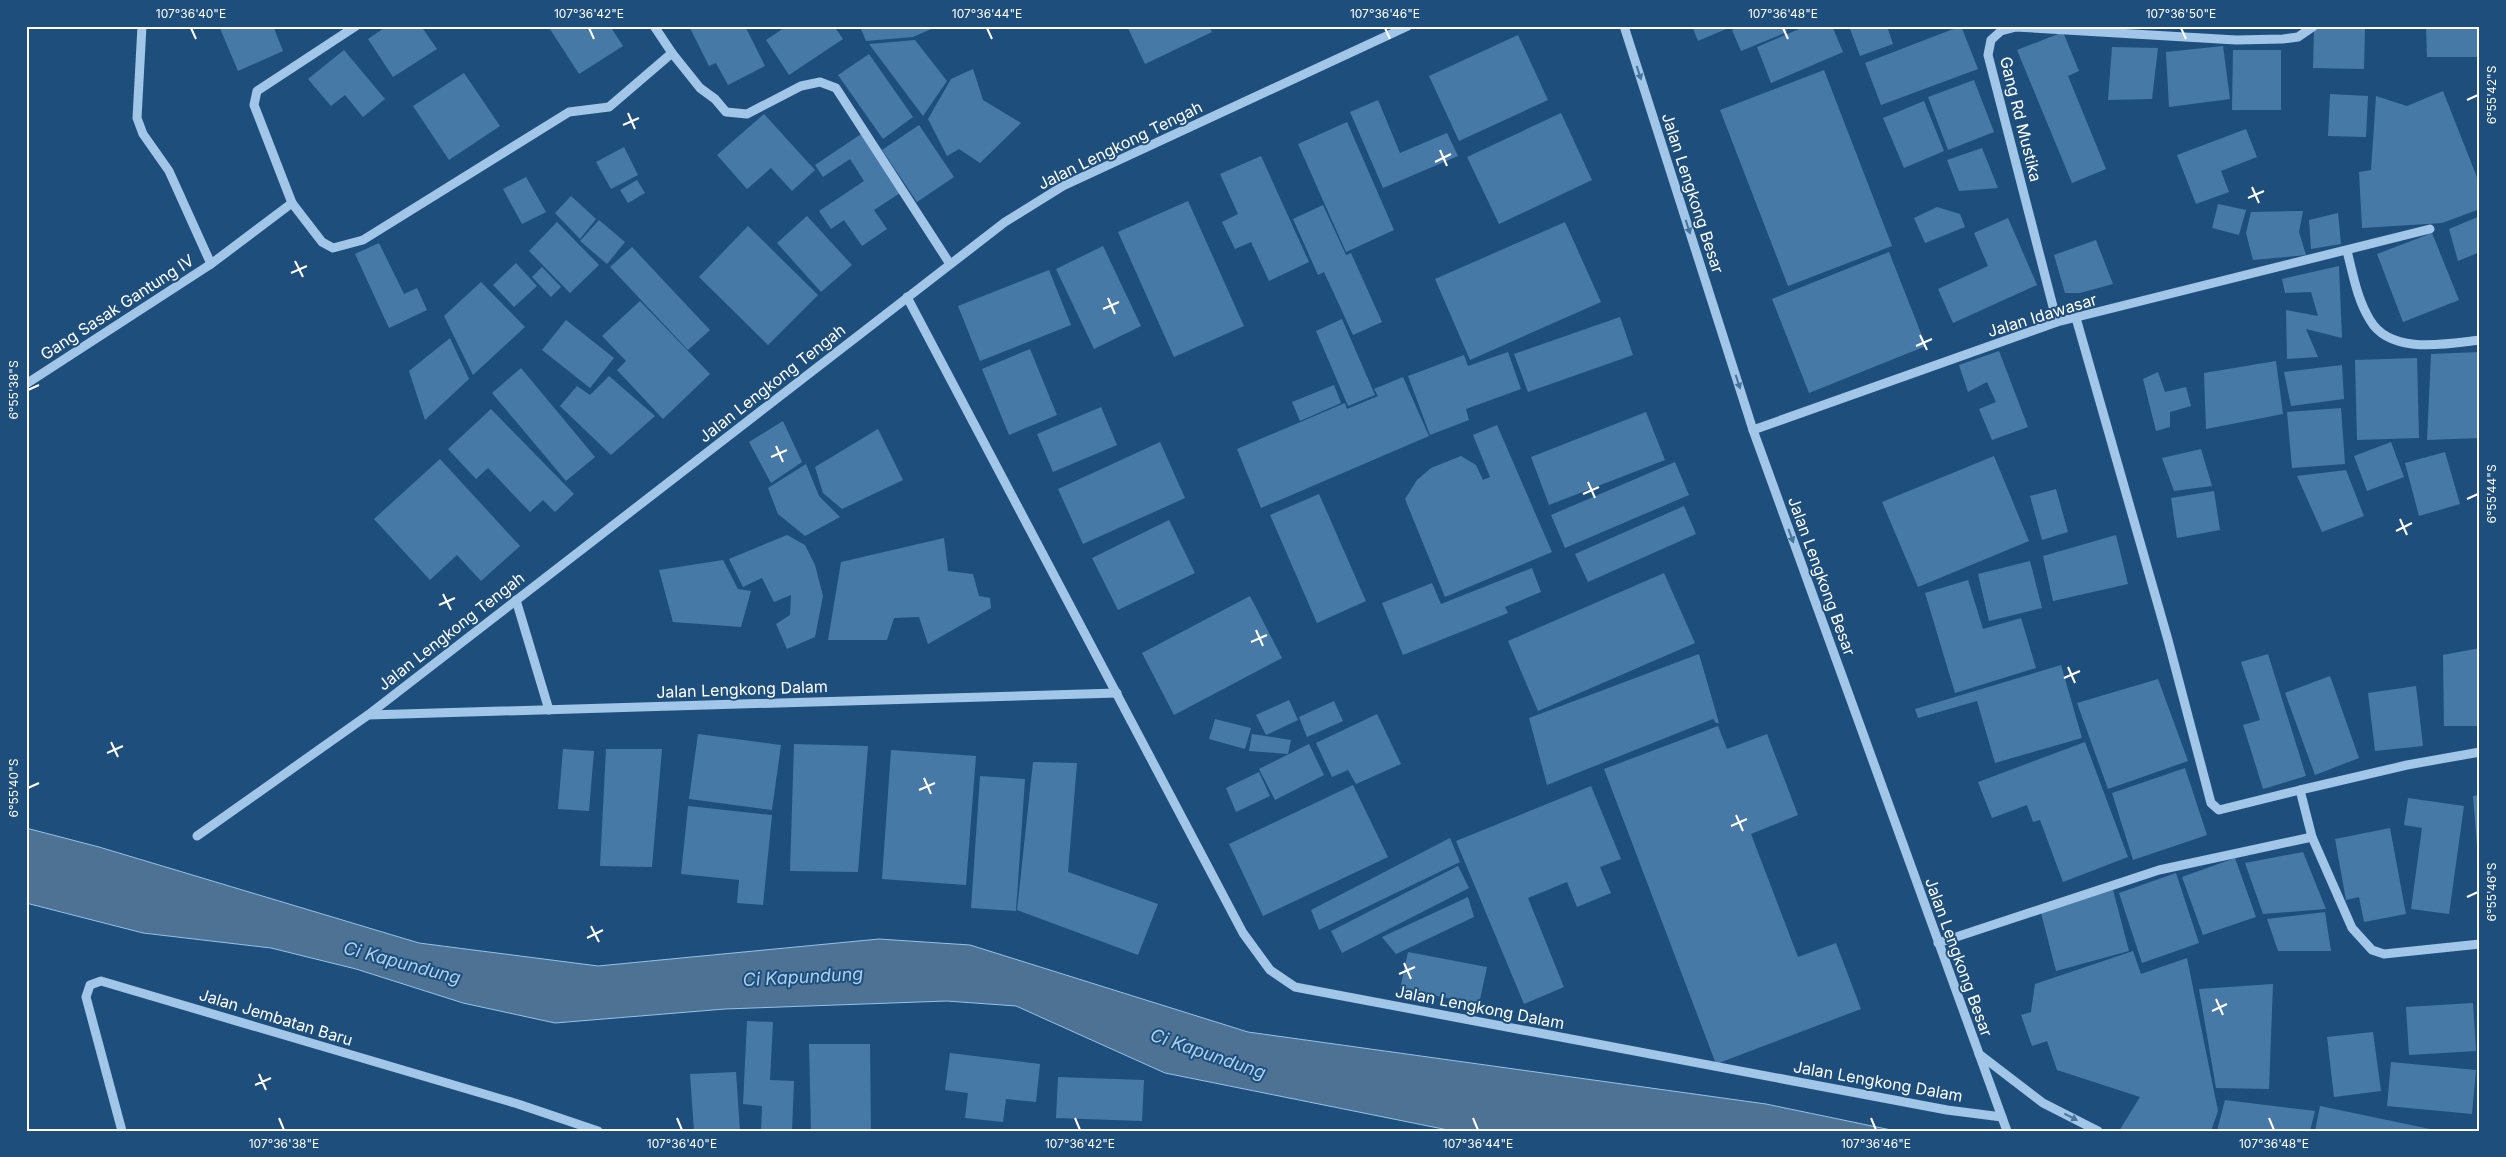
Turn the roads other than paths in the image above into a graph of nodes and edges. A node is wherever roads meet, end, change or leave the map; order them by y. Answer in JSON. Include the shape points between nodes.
{"nodes":[{"id":1,"x":142,"y":26,"type":"edge"},
{"id":2,"x":356,"y":26,"type":"edge"},
{"id":3,"x":654,"y":26,"type":"edge"},
{"id":4,"x":1408,"y":26,"type":"edge"},
{"id":5,"x":1624,"y":26,"type":"edge"},
{"id":6,"x":2314,"y":26,"type":"edge"},
{"id":7,"x":672,"y":53,"type":"junction"},
{"id":8,"x":292,"y":204,"type":"junction"},
{"id":9,"x":2430,"y":230,"type":"dead end"},
{"id":10,"x":2347,"y":251,"type":"junction"},
{"id":11,"x":211,"y":264,"type":"junction"},
{"id":12,"x":950,"y":264,"type":"junction"},
{"id":13,"x":907,"y":297,"type":"junction"},
{"id":14,"x":2076,"y":318,"type":"junction"},
{"id":15,"x":2057,"y":322,"type":"junction"},
{"id":16,"x":2480,"y":340,"type":"edge"},
{"id":17,"x":26,"y":384,"type":"edge"},
{"id":18,"x":1753,"y":430,"type":"junction"},
{"id":19,"x":516,"y":600,"type":"junction"},
{"id":20,"x":1116,"y":693,"type":"junction"},
{"id":21,"x":550,"y":710,"type":"junction"},
{"id":22,"x":368,"y":715,"type":"junction"},
{"id":23,"x":2480,"y":752,"type":"edge"},
{"id":24,"x":2300,"y":790,"type":"junction"},
{"id":25,"x":198,"y":836,"type":"dead end"},
{"id":26,"x":2312,"y":836,"type":"junction"},
{"id":27,"x":1938,"y":943,"type":"junction"},
{"id":28,"x":2480,"y":944,"type":"edge"},
{"id":29,"x":1978,"y":1053,"type":"junction"},
{"id":30,"x":2002,"y":1117,"type":"junction"},
{"id":31,"x":2006,"y":1129,"type":"edge"},
{"id":32,"x":122,"y":1131,"type":"edge"},
{"id":33,"x":598,"y":1131,"type":"edge"},
{"id":34,"x":2098,"y":1131,"type":"edge"}],
"edges":[{"from":1,"to":11,"type":"street","name":"Gang Sasak Gantung IV","via":[[137,118],[143,134],[169,171]]},
{"from":2,"to":8,"type":"street","via":[[257,90],[254,105]]},
{"from":3,"to":7,"type":"street"},
{"from":4,"to":12,"type":"street","name":"Jalan Lengkong Tengah","via":[[1063,186],[1005,222]]},
{"from":5,"to":18,"type":"street","name":"Jalan Lengkong Besar","one_way":true},
{"from":6,"to":15,"type":"street","name":"Gang Rd Mustika","via":[[2298,36],[2283,39],[2236,40],[2016,27],[2001,31],[1991,40],[1988,55]]},
{"from":7,"to":8,"type":"street","via":[[609,107],[569,112],[364,240],[333,248],[322,242]]},
{"from":7,"to":12,"type":"street","via":[[700,88],[726,112],[747,114],[801,86],[820,82],[836,88]]},
{"from":8,"to":11,"type":"street"},
{"from":9,"to":10,"type":"street","name":"Jalan Idawasar"},
{"from":10,"to":14,"type":"street","name":"Jalan Idawasar"},
{"from":10,"to":16,"type":"street","via":[[2361,302],[2370,322],[2384,335],[2400,342],[2422,344]]},
{"from":11,"to":17,"type":"street","name":"Gang Sasak Gantung IV"},
{"from":12,"to":13,"type":"street","name":"Jalan Lengkong Tengah"},
{"from":13,"to":19,"type":"street","name":"Jalan Lengkong Tengah"},
{"from":13,"to":20,"type":"street","name":"Jalan Lengkong Dalam"},
{"from":14,"to":15,"type":"street","name":"Jalan Idawasar"},
{"from":14,"to":24,"type":"street","via":[[2211,803],[2219,810]]},
{"from":15,"to":18,"type":"street","name":"Jalan Idawasar"},
{"from":18,"to":27,"type":"street","name":"Jalan Lengkong Besar","one_way":true},
{"from":19,"to":21,"type":"street"},
{"from":19,"to":22,"type":"street","name":"Jalan Lengkong Tengah"},
{"from":20,"to":21,"type":"street","name":"Jalan Lengkong Dalam"},
{"from":20,"to":30,"type":"street","name":"Jalan Lengkong Dalam","via":[[1243,933],[1270,970],[1295,987],[1937,1108]]},
{"from":21,"to":22,"type":"street","name":"Jalan Lengkong Dalam"},
{"from":22,"to":25,"type":"street","name":"Jalan Lengkong Tengah"},
{"from":23,"to":24,"type":"street"},
{"from":24,"to":26,"type":"street"},
{"from":26,"to":27,"type":"street","via":[[2159,870]]},
{"from":26,"to":28,"type":"street","via":[[2352,928],[2372,950],[2384,954]]},
{"from":27,"to":29,"type":"street","name":"Jalan Lengkong Besar"},
{"from":29,"to":30,"type":"street","name":"Jalan Lengkong Besar"},
{"from":29,"to":34,"type":"street","one_way":true,"via":[[2043,1103]]},
{"from":30,"to":31,"type":"street","name":"Jalan Lengkong Besar"},
{"from":32,"to":33,"type":"street","name":"Jalan Jembatan Baru","via":[[86,997],[90,985],[101,981]]}]}
